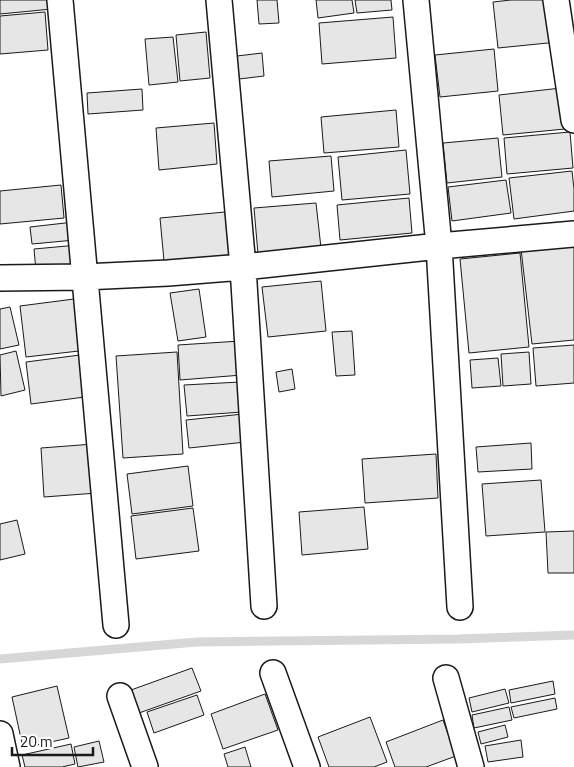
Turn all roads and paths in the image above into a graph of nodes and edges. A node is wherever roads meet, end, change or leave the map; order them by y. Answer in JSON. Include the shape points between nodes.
{"nodes":[{"id":1,"x":60,"y":0,"type":"edge"},
{"id":2,"x":219,"y":0,"type":"edge"},
{"id":3,"x":416,"y":0,"type":"edge"},
{"id":4,"x":556,"y":0,"type":"edge"},
{"id":5,"x":574,"y":120,"type":"edge"},
{"id":6,"x":574,"y":234,"type":"edge"},
{"id":7,"x":439,"y":246,"type":"junction"},
{"id":8,"x":243,"y":267,"type":"junction"},
{"id":9,"x":0,"y":278,"type":"edge"},
{"id":10,"x":84,"y":278,"type":"junction"},
{"id":11,"x":264,"y":606,"type":"dead end"},
{"id":12,"x":460,"y":607,"type":"dead end"},
{"id":13,"x":116,"y":625,"type":"dead end"},
{"id":14,"x":273,"y":674,"type":"dead end"},
{"id":15,"x":446,"y":678,"type":"dead end"},
{"id":16,"x":120,"y":696,"type":"dead end"},
{"id":17,"x":0,"y":734,"type":"edge"},
{"id":18,"x":7,"y":767,"type":"edge"},
{"id":19,"x":145,"y":767,"type":"edge"},
{"id":20,"x":307,"y":767,"type":"edge"},
{"id":21,"x":471,"y":767,"type":"edge"}],
"edges":[{"from":1,"to":10,"type":"street"},
{"from":2,"to":8,"type":"street"},
{"from":3,"to":7,"type":"street"},
{"from":4,"to":5,"type":"street"},
{"from":6,"to":7,"type":"street"},
{"from":7,"to":8,"type":"street"},
{"from":7,"to":12,"type":"street"},
{"from":8,"to":10,"type":"street"},
{"from":8,"to":11,"type":"street"},
{"from":9,"to":10,"type":"street"},
{"from":10,"to":13,"type":"street"},
{"from":14,"to":20,"type":"street"},
{"from":15,"to":21,"type":"street"},
{"from":16,"to":19,"type":"street"},
{"from":17,"to":18,"type":"street"}]}
